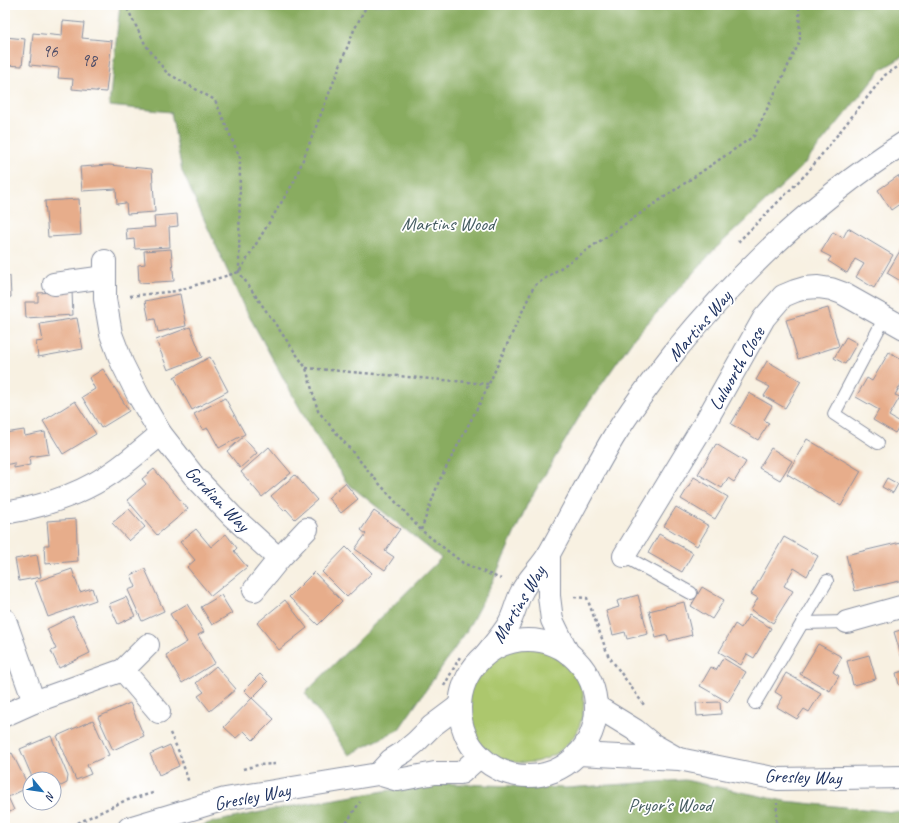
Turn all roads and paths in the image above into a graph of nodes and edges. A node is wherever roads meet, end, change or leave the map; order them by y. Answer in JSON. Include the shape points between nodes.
{"nodes":[{"id":1,"x":110,"y":5,"type":"edge"},
{"id":2,"x":367,"y":5,"type":"edge"},
{"id":3,"x":799,"y":5,"type":"edge"},
{"id":4,"x":904,"y":143,"type":"edge"},
{"id":5,"x":239,"y":272,"type":"junction"},
{"id":6,"x":54,"y":284,"type":"dead end"},
{"id":7,"x":105,"y":299,"type":"junction"},
{"id":8,"x":886,"y":317,"type":"junction"},
{"id":9,"x":904,"y":328,"type":"edge"},
{"id":10,"x":306,"y":368,"type":"junction"},
{"id":11,"x":489,"y":384,"type":"junction"},
{"id":12,"x":161,"y":434,"type":"junction"},
{"id":13,"x":878,"y":443,"type":"dead end"},
{"id":14,"x":5,"y":513,"type":"edge"},
{"id":15,"x":307,"y":529,"type":"dead end"},
{"id":16,"x":421,"y":530,"type":"junction"},
{"id":17,"x":549,"y":554,"type":"junction"},
{"id":18,"x":624,"y":556,"type":"joint"},
{"id":19,"x":279,"y":558,"type":"junction"},
{"id":20,"x":504,"y":581,"type":"dead end"},
{"id":21,"x":827,"y":581,"type":"dead end"},
{"id":22,"x":254,"y":590,"type":"dead end"},
{"id":23,"x":691,"y":592,"type":"dead end"},
{"id":24,"x":904,"y":606,"type":"edge"},
{"id":25,"x":5,"y":620,"type":"edge"},
{"id":26,"x":847,"y":622,"type":"joint"},
{"id":27,"x":802,"y":623,"type":"junction"},
{"id":28,"x":148,"y":646,"type":"dead end"},
{"id":29,"x":568,"y":653,"type":"junction"},
{"id":30,"x":461,"y":654,"type":"dead end"},
{"id":31,"x":486,"y":654,"type":"junction"},
{"id":32,"x":122,"y":670,"type":"junction"},
{"id":33,"x":442,"y":688,"type":"dead end"},
{"id":34,"x":34,"y":702,"type":"junction"},
{"id":35,"x":755,"y":703,"type":"dead end"},
{"id":36,"x":460,"y":705,"type":"junction"},
{"id":37,"x":596,"y":706,"type":"junction"},
{"id":38,"x":159,"y":712,"type":"joint"},
{"id":39,"x":5,"y":715,"type":"edge"},
{"id":40,"x":578,"y":754,"type":"junction"},
{"id":41,"x":480,"y":756,"type":"junction"},
{"id":42,"x":679,"y":759,"type":"junction"},
{"id":43,"x":281,"y":764,"type":"dead end"},
{"id":44,"x":243,"y":769,"type":"dead end"},
{"id":45,"x":378,"y":774,"type":"junction"},
{"id":46,"x":904,"y":777,"type":"edge"},
{"id":47,"x":197,"y":781,"type":"dead end"},
{"id":48,"x":189,"y":783,"type":"junction"},
{"id":49,"x":182,"y":785,"type":"dead end"},
{"id":50,"x":160,"y":791,"type":"dead end"},
{"id":51,"x":67,"y":828,"type":"edge"},
{"id":52,"x":129,"y":828,"type":"edge"}],
"edges":[{"from":1,"to":5,"type":"path","via":[[127,8],[145,44],[167,73],[214,100],[240,158]]},
{"from":2,"to":5,"type":"path","via":[[354,30],[295,180]]},
{"from":3,"to":11,"type":"path","via":[[800,41],[754,136],[534,286]]},
{"from":4,"to":17,"type":"street","name":"Martins Way","via":[[830,196],[741,277],[701,320],[660,371],[614,436]]},
{"from":5,"to":7,"type":"path","via":[[176,290]]},
{"from":5,"to":10,"type":"path"},
{"from":6,"to":7,"type":"street","name":"Gordian Way","via":[[105,269]]},
{"from":7,"to":12,"type":"street","name":"Gordian Way","via":[[111,334],[122,363]]},
{"from":8,"to":9,"type":"street","name":"Lulworth Close"},
{"from":8,"to":13,"type":"lane","via":[[834,414]]},
{"from":8,"to":18,"type":"street","name":"Lulworth Close","via":[[831,289],[805,288],[783,296],[764,318],[706,421]]},
{"from":10,"to":11,"type":"path"},
{"from":10,"to":16,"type":"path","via":[[318,411]]},
{"from":11,"to":16,"type":"path","via":[[439,481]]},
{"from":12,"to":14,"type":"street","via":[[120,468],[88,487],[54,501]]},
{"from":12,"to":19,"type":"street","name":"Gordian Way","via":[[194,476],[232,516]]},
{"from":15,"to":19,"type":"street"},
{"from":16,"to":20,"type":"path","via":[[463,563]]},
{"from":17,"to":29,"type":"street","name":"Martins Way","via":[[548,596],[552,620]]},
{"from":17,"to":31,"type":"street","name":"Martins Way","via":[[521,592],[508,625]]},
{"from":18,"to":23,"type":"lane"},
{"from":19,"to":22,"type":"street"},
{"from":21,"to":27,"type":"lane"},
{"from":24,"to":26,"type":"street"},
{"from":25,"to":34,"type":"street"},
{"from":26,"to":27,"type":"lane"},
{"from":27,"to":35,"type":"lane"},
{"from":28,"to":32,"type":"street"},
{"from":29,"to":31,"type":"street","via":[[550,643],[528,640],[506,644]]},
{"from":29,"to":37,"type":"street","via":[[583,667],[592,685]]},
{"from":30,"to":33,"type":"path"},
{"from":31,"to":36,"type":"street","via":[[473,668],[464,685]]},
{"from":32,"to":34,"type":"street"},
{"from":32,"to":38,"type":"street"},
{"from":34,"to":39,"type":"street"},
{"from":36,"to":41,"type":"street","via":[[466,735]]},
{"from":36,"to":45,"type":"street"},
{"from":37,"to":40,"type":"street","via":[[588,740]]},
{"from":37,"to":42,"type":"street","name":"Gresley Way"},
{"from":38,"to":48,"type":"path","via":[[179,752]]},
{"from":40,"to":41,"type":"street","via":[[561,767],[540,774],[518,775],[498,769]]},
{"from":40,"to":42,"type":"street","name":"Gresley Way"},
{"from":41,"to":45,"type":"street","name":"Gresley Way","via":[[461,773],[435,773],[398,780]]},
{"from":42,"to":46,"type":"street","name":"Gresley Way","via":[[778,779]]},
{"from":43,"to":44,"type":"path","via":[[258,765]]},
{"from":45,"to":52,"type":"street","name":"Gresley Way","via":[[225,799]]},
{"from":47,"to":48,"type":"path"},
{"from":48,"to":49,"type":"path"},
{"from":50,"to":51,"type":"path","via":[[124,801]]}]}
